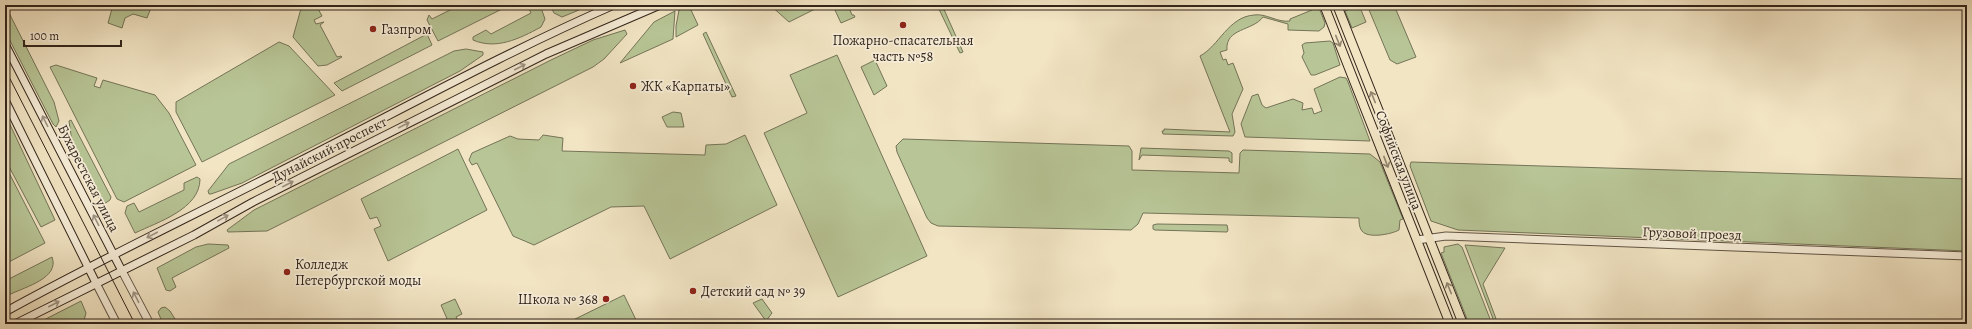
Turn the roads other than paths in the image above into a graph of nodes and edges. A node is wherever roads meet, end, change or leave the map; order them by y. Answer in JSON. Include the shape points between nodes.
{"nodes":[{"id":1,"x":614,"y":5,"type":"edge"},
{"id":2,"x":660,"y":5,"type":"edge"},
{"id":3,"x":1324,"y":5,"type":"edge"},
{"id":4,"x":1337,"y":5,"type":"edge"},
{"id":5,"x":5,"y":44,"type":"edge"},
{"id":6,"x":5,"y":100,"type":"edge"},
{"id":7,"x":1428,"y":237,"type":"junction"},
{"id":8,"x":1417,"y":240,"type":"junction"},
{"id":9,"x":114,"y":255,"type":"junction"},
{"id":10,"x":1967,"y":256,"type":"edge"},
{"id":11,"x":88,"y":268,"type":"junction"},
{"id":12,"x":122,"y":270,"type":"junction"},
{"id":13,"x":96,"y":283,"type":"junction"},
{"id":14,"x":5,"y":312,"type":"edge"},
{"id":15,"x":15,"y":324,"type":"edge"},
{"id":16,"x":117,"y":324,"type":"edge"},
{"id":17,"x":150,"y":324,"type":"edge"},
{"id":18,"x":1450,"y":324,"type":"edge"},
{"id":19,"x":1463,"y":324,"type":"edge"}],
"edges":[{"from":1,"to":9,"type":"main road","name":"Дунайский проспект","one_way":true,"via":[[515,51]]},
{"from":12,"to":2,"type":"main road","name":"Дунайский проспект","one_way":true,"via":[[546,54]]},
{"from":3,"to":8,"type":"main road","name":"Софийская улица","one_way":true},
{"from":7,"to":4,"type":"main road","name":"Софийская улица","one_way":true},
{"from":9,"to":5,"type":"main road","name":"Бухарестская улица","one_way":true},
{"from":6,"to":11,"type":"main road"},
{"from":7,"to":8,"type":"main road","name":"Грузовой проезд"},
{"from":7,"to":10,"type":"main road","name":"Грузовой проезд"},
{"from":19,"to":7,"type":"main road","name":"Софийская улица","one_way":true},
{"from":8,"to":18,"type":"main road","name":"Софийская улица"},
{"from":9,"to":11,"type":"main road","name":"Дунайский проспект"},
{"from":9,"to":12,"type":"main road","name":"Бухарестская улица"},
{"from":11,"to":13,"type":"main road"},
{"from":11,"to":14,"type":"main road","name":"Дунайский проспект"},
{"from":12,"to":13,"type":"main road","name":"Дунайский проспект"},
{"from":17,"to":12,"type":"main road","name":"Бухарестская улица","one_way":true},
{"from":15,"to":13,"type":"main road","name":"Дунайский проспект","one_way":true},
{"from":13,"to":16,"type":"main road"}]}
